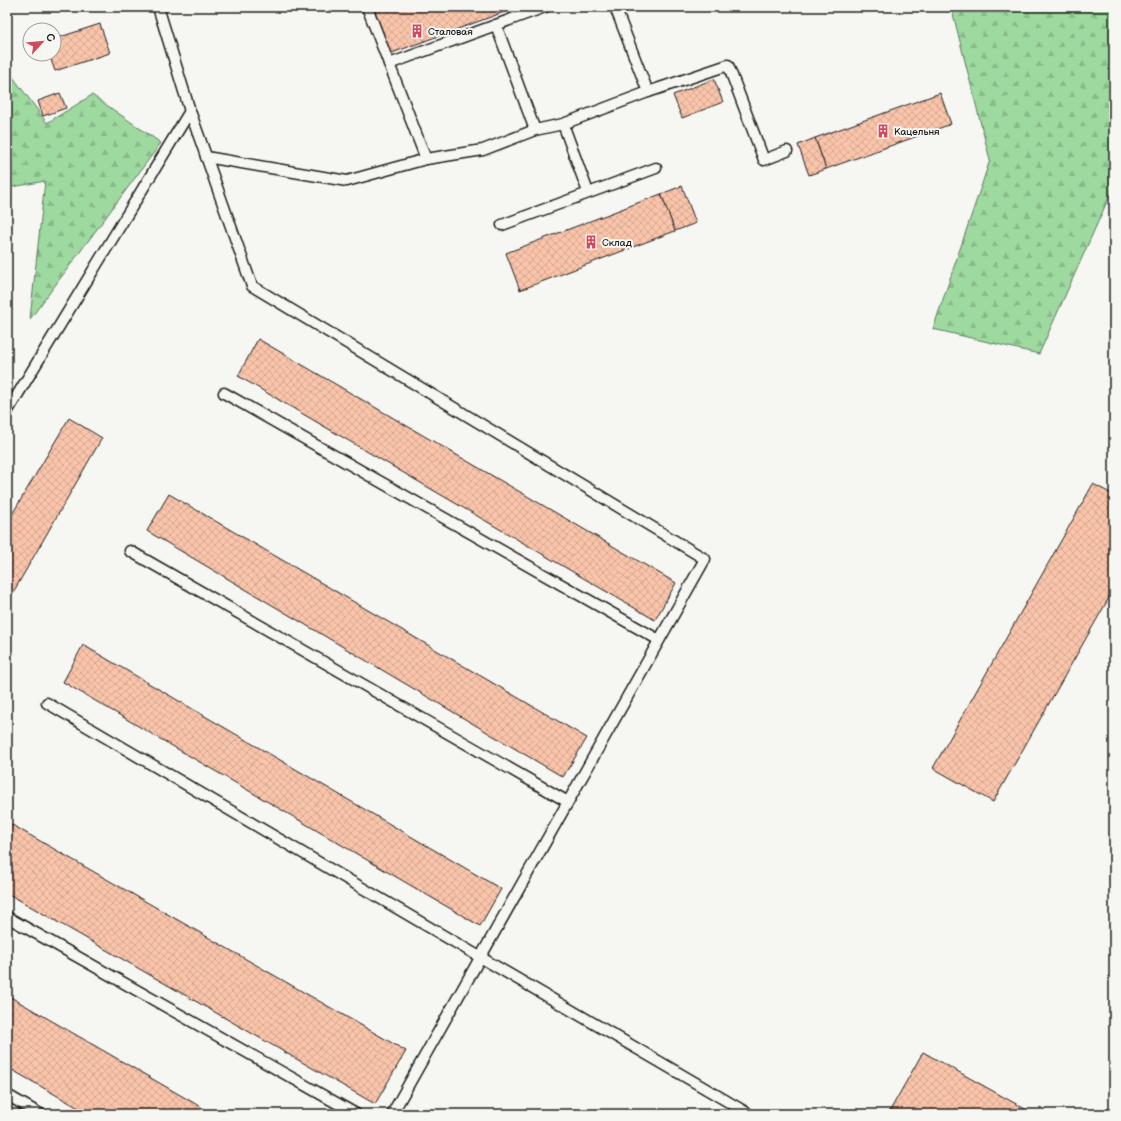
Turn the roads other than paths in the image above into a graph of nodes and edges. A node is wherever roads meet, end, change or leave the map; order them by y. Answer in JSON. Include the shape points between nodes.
{"nodes":[{"id":1,"x":158,"y":7,"type":"edge"},
{"id":2,"x":367,"y":7,"type":"edge"},
{"id":3,"x":545,"y":7,"type":"edge"},
{"id":4,"x":615,"y":7,"type":"edge"},
{"id":5,"x":496,"y":25,"type":"junction"},
{"id":6,"x":389,"y":64,"type":"junction"},
{"id":7,"x":648,"y":92,"type":"junction"},
{"id":8,"x":190,"y":111,"type":"junction"},
{"id":9,"x":563,"y":124,"type":"junction"},
{"id":10,"x":535,"y":130,"type":"junction"},
{"id":11,"x":787,"y":151,"type":"dead end"},
{"id":12,"x":206,"y":156,"type":"junction"},
{"id":13,"x":426,"y":159,"type":"junction"},
{"id":14,"x":656,"y":168,"type":"dead end"},
{"id":15,"x":588,"y":192,"type":"junction"},
{"id":16,"x":502,"y":225,"type":"dead end"},
{"id":17,"x":224,"y":393,"type":"dead end"},
{"id":18,"x":7,"y":412,"type":"edge"},
{"id":19,"x":130,"y":552,"type":"dead end"},
{"id":20,"x":659,"y":640,"type":"junction"},
{"id":21,"x":48,"y":703,"type":"dead end"},
{"id":22,"x":568,"y":802,"type":"junction"},
{"id":23,"x":7,"y":917,"type":"edge"},
{"id":24,"x":480,"y":957,"type":"junction"},
{"id":25,"x":7,"y":1095,"type":"edge"},
{"id":26,"x":40,"y":1114,"type":"edge"},
{"id":27,"x":356,"y":1114,"type":"edge"},
{"id":28,"x":392,"y":1114,"type":"edge"},
{"id":29,"x":749,"y":1114,"type":"edge"}],
"edges":[{"from":1,"to":8,"type":"lane"},
{"from":2,"to":6,"type":"lane"},
{"from":3,"to":5,"type":"lane"},
{"from":4,"to":7,"type":"lane"},
{"from":5,"to":6,"type":"lane"},
{"from":5,"to":10,"type":"lane"},
{"from":6,"to":13,"type":"lane"},
{"from":7,"to":9,"type":"lane"},
{"from":7,"to":11,"type":"lane","via":[[728,65],[764,160]]},
{"from":8,"to":12,"type":"lane"},
{"from":8,"to":18,"type":"lane"},
{"from":9,"to":10,"type":"lane"},
{"from":9,"to":15,"type":"lane"},
{"from":10,"to":13,"type":"lane","via":[[482,150]]},
{"from":12,"to":13,"type":"lane","via":[[348,181]]},
{"from":12,"to":20,"type":"lane","via":[[252,286],[705,559]]},
{"from":14,"to":15,"type":"lane"},
{"from":15,"to":16,"type":"lane"},
{"from":17,"to":20,"type":"lane"},
{"from":19,"to":22,"type":"lane"},
{"from":20,"to":22,"type":"lane"},
{"from":21,"to":24,"type":"lane"},
{"from":22,"to":24,"type":"lane"},
{"from":23,"to":27,"type":"lane"},
{"from":24,"to":28,"type":"lane"},
{"from":24,"to":29,"type":"lane"},
{"from":25,"to":26,"type":"lane"}]}
